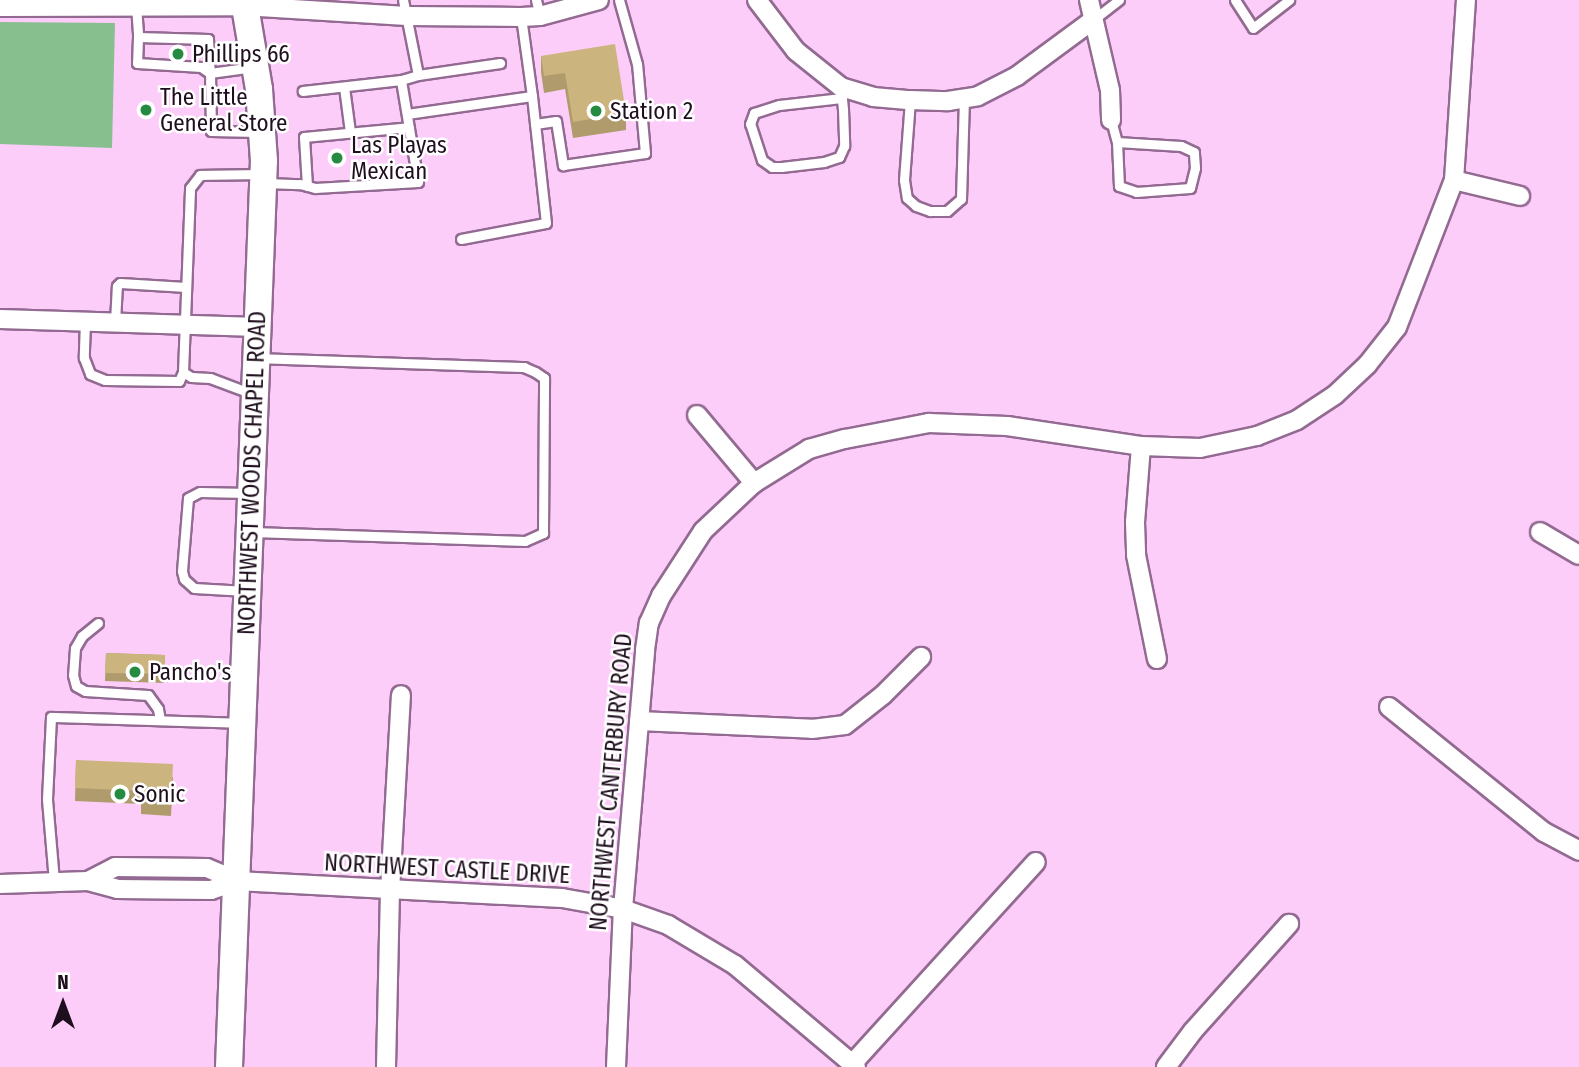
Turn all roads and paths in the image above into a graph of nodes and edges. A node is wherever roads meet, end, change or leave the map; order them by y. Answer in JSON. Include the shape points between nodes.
{"nodes":[{"id":1,"x":598,"y":0,"type":"edge"},
{"id":2,"x":619,"y":0,"type":"edge"},
{"id":3,"x":757,"y":0,"type":"edge"},
{"id":4,"x":1089,"y":0,"type":"edge"},
{"id":5,"x":1119,"y":0,"type":"edge"},
{"id":6,"x":1235,"y":0,"type":"edge"},
{"id":7,"x":1289,"y":0,"type":"edge"},
{"id":8,"x":1466,"y":0,"type":"edge"},
{"id":9,"x":242,"y":2,"type":"edge"},
{"id":10,"x":136,"y":5,"type":"junction"},
{"id":11,"x":0,"y":7,"type":"edge"},
{"id":12,"x":405,"y":8,"type":"edge"},
{"id":13,"x":538,"y":8,"type":"edge"},
{"id":14,"x":521,"y":17,"type":"junction"},
{"id":15,"x":1093,"y":20,"type":"junction"},
{"id":16,"x":138,"y":37,"type":"junction"},
{"id":17,"x":500,"y":63,"type":"dead end"},
{"id":18,"x":255,"y":67,"type":"junction"},
{"id":19,"x":210,"y":73,"type":"junction"},
{"id":20,"x":418,"y":75,"type":"junction"},
{"id":21,"x":401,"y":80,"type":"junction"},
{"id":22,"x":344,"y":87,"type":"junction"},
{"id":23,"x":303,"y":91,"type":"dead end"},
{"id":24,"x":841,"y":92,"type":"junction"},
{"id":25,"x":532,"y":96,"type":"junction"},
{"id":26,"x":964,"y":99,"type":"junction"},
{"id":27,"x":909,"y":100,"type":"junction"},
{"id":28,"x":407,"y":114,"type":"junction"},
{"id":29,"x":1111,"y":120,"type":"joint"},
{"id":30,"x":535,"y":124,"type":"junction"},
{"id":31,"x":409,"y":127,"type":"junction"},
{"id":32,"x":263,"y":132,"type":"junction"},
{"id":33,"x":350,"y":132,"type":"junction"},
{"id":34,"x":1117,"y":142,"type":"junction"},
{"id":35,"x":263,"y":178,"type":"junction"},
{"id":36,"x":1454,"y":180,"type":"junction"},
{"id":37,"x":307,"y":186,"type":"junction"},
{"id":38,"x":1520,"y":197,"type":"dead end"},
{"id":39,"x":461,"y":239,"type":"dead end"},
{"id":40,"x":186,"y":287,"type":"junction"},
{"id":41,"x":0,"y":319,"type":"edge"},
{"id":42,"x":85,"y":321,"type":"junction"},
{"id":43,"x":115,"y":322,"type":"junction"},
{"id":44,"x":185,"y":325,"type":"junction"},
{"id":45,"x":258,"y":327,"type":"junction"},
{"id":46,"x":257,"y":358,"type":"junction"},
{"id":47,"x":183,"y":373,"type":"junction"},
{"id":48,"x":255,"y":396,"type":"junction"},
{"id":49,"x":697,"y":415,"type":"dead end"},
{"id":50,"x":1141,"y":446,"type":"junction"},
{"id":51,"x":754,"y":484,"type":"junction"},
{"id":52,"x":252,"y":493,"type":"junction"},
{"id":53,"x":250,"y":531,"type":"junction"},
{"id":54,"x":1540,"y":531,"type":"dead end"},
{"id":55,"x":1579,"y":555,"type":"edge"},
{"id":56,"x":248,"y":591,"type":"junction"},
{"id":57,"x":98,"y":623,"type":"dead end"},
{"id":58,"x":921,"y":657,"type":"dead end"},
{"id":59,"x":1157,"y":659,"type":"dead end"},
{"id":60,"x":401,"y":695,"type":"dead end"},
{"id":61,"x":1389,"y":707,"type":"dead end"},
{"id":62,"x":160,"y":720,"type":"junction"},
{"id":63,"x":639,"y":722,"type":"junction"},
{"id":64,"x":243,"y":723,"type":"junction"},
{"id":65,"x":1579,"y":851,"type":"edge"},
{"id":66,"x":1036,"y":862,"type":"dead end"},
{"id":67,"x":54,"y":881,"type":"junction"},
{"id":68,"x":237,"y":881,"type":"junction"},
{"id":69,"x":0,"y":884,"type":"edge"},
{"id":70,"x":390,"y":891,"type":"junction"},
{"id":71,"x":623,"y":909,"type":"junction"},
{"id":72,"x":1289,"y":924,"type":"dead end"},
{"id":73,"x":854,"y":1065,"type":"edge"},
{"id":74,"x":229,"y":1067,"type":"edge"},
{"id":75,"x":386,"y":1067,"type":"edge"},
{"id":76,"x":616,"y":1067,"type":"edge"},
{"id":77,"x":1166,"y":1067,"type":"edge"}],
"edges":[{"from":1,"to":13,"type":"street"},
{"from":2,"to":30,"type":"lane","via":[[637,64],[645,153],[563,165],[556,121]]},
{"from":3,"to":24,"type":"street","via":[[796,51]]},
{"from":4,"to":15,"type":"street"},
{"from":5,"to":15,"type":"lane"},
{"from":6,"to":7,"type":"lane","via":[[1254,28]]},
{"from":8,"to":36,"type":"street","name":"NORTHWEST CANTERBURY ROAD"},
{"from":9,"to":10,"type":"street"},
{"from":9,"to":12,"type":"street"},
{"from":9,"to":18,"type":"main road","name":"NORTHWEST WOODS CHAPEL ROAD"},
{"from":10,"to":11,"type":"street"},
{"from":10,"to":16,"type":"lane"},
{"from":12,"to":14,"type":"street"},
{"from":12,"to":20,"type":"lane"},
{"from":13,"to":14,"type":"street"},
{"from":14,"to":25,"type":"lane"},
{"from":15,"to":26,"type":"street","via":[[1017,76]]},
{"from":15,"to":29,"type":"street","via":[[1110,90]]},
{"from":16,"to":19,"type":"lane","via":[[137,63],[201,67]]},
{"from":16,"to":19,"type":"lane","via":[[208,39]]},
{"from":17,"to":20,"type":"lane"},
{"from":18,"to":19,"type":"lane"},
{"from":18,"to":32,"type":"main road","name":"NORTHWEST WOODS CHAPEL ROAD"},
{"from":19,"to":32,"type":"lane","via":[[211,131]]},
{"from":20,"to":21,"type":"lane"},
{"from":21,"to":22,"type":"lane"},
{"from":21,"to":28,"type":"lane"},
{"from":22,"to":23,"type":"lane"},
{"from":22,"to":33,"type":"lane"},
{"from":24,"to":24,"type":"lane","via":[[844,146],[839,157],[782,167],[762,160],[750,124],[754,113]]},
{"from":24,"to":27,"type":"street"},
{"from":25,"to":28,"type":"lane"},
{"from":25,"to":30,"type":"lane"},
{"from":26,"to":27,"type":"street"},
{"from":26,"to":27,"type":"lane","via":[[961,199],[947,211],[930,211],[907,198]]},
{"from":28,"to":31,"type":"lane"},
{"from":29,"to":34,"type":"lane"},
{"from":30,"to":39,"type":"lane","via":[[546,223]]},
{"from":31,"to":33,"type":"lane"},
{"from":31,"to":37,"type":"lane","via":[[418,182]]},
{"from":32,"to":35,"type":"main road","name":"NORTHWEST WOODS CHAPEL ROAD"},
{"from":33,"to":37,"type":"lane","via":[[304,137]]},
{"from":34,"to":34,"type":"lane","via":[[1119,186],[1136,192],[1190,188],[1194,152],[1181,146]]},
{"from":35,"to":37,"type":"lane"},
{"from":35,"to":40,"type":"lane","via":[[200,175],[190,188]]},
{"from":35,"to":45,"type":"main road","name":"NORTHWEST WOODS CHAPEL ROAD"},
{"from":36,"to":38,"type":"street"},
{"from":36,"to":50,"type":"street","name":"NORTHWEST CANTERBURY ROAD","via":[[1396,327],[1367,365],[1335,395],[1297,420],[1257,436],[1200,447]]},
{"from":40,"to":43,"type":"lane","via":[[121,283]]},
{"from":40,"to":44,"type":"lane"},
{"from":41,"to":42,"type":"street"},
{"from":42,"to":43,"type":"street"},
{"from":42,"to":47,"type":"lane","via":[[84,363],[95,377],[176,381]]},
{"from":43,"to":44,"type":"street"},
{"from":44,"to":45,"type":"street"},
{"from":44,"to":47,"type":"lane"},
{"from":45,"to":46,"type":"main road","name":"NORTHWEST WOODS CHAPEL ROAD"},
{"from":46,"to":48,"type":"main road","name":"NORTHWEST WOODS CHAPEL ROAD"},
{"from":46,"to":53,"type":"lane","via":[[524,367],[535,372],[544,378],[543,533],[525,541]]},
{"from":47,"to":48,"type":"lane","via":[[206,376]]},
{"from":48,"to":52,"type":"main road","name":"NORTHWEST WOODS CHAPEL ROAD"},
{"from":49,"to":51,"type":"street"},
{"from":50,"to":51,"type":"street","name":"NORTHWEST CANTERBURY ROAD","via":[[1026,428],[929,424],[809,449]]},
{"from":50,"to":59,"type":"street","via":[[1136,555]]},
{"from":51,"to":63,"type":"street","name":"NORTHWEST CANTERBURY ROAD","via":[[703,531],[661,596],[649,623]]},
{"from":52,"to":53,"type":"main road","name":"NORTHWEST WOODS CHAPEL ROAD"},
{"from":52,"to":56,"type":"lane","via":[[200,492],[188,498],[182,572],[189,585]]},
{"from":53,"to":56,"type":"main road","name":"NORTHWEST WOODS CHAPEL ROAD"},
{"from":54,"to":55,"type":"street"},
{"from":56,"to":64,"type":"main road","name":"NORTHWEST WOODS CHAPEL ROAD"},
{"from":57,"to":62,"type":"lane","via":[[75,648],[76,686],[85,691],[148,695]]},
{"from":58,"to":63,"type":"street","via":[[845,725],[812,729]]},
{"from":60,"to":70,"type":"street"},
{"from":61,"to":65,"type":"street","via":[[1544,832]]},
{"from":62,"to":64,"type":"lane"},
{"from":62,"to":67,"type":"lane","via":[[51,717],[47,799]]},
{"from":63,"to":71,"type":"street","name":"NORTHWEST CANTERBURY ROAD"},
{"from":64,"to":68,"type":"main road","name":"NORTHWEST WOODS CHAPEL ROAD"},
{"from":66,"to":73,"type":"street"},
{"from":67,"to":68,"type":"street","name":"NORTHWEST CASTLE DRIVE","via":[[88,881],[117,889],[211,890]]},
{"from":67,"to":69,"type":"street","name":"NORTHWEST CASTLE DRIVE"},
{"from":68,"to":70,"type":"street","name":"NORTHWEST CASTLE DRIVE"},
{"from":68,"to":74,"type":"main road","name":"NORTHWEST WOODS CHAPEL ROAD"},
{"from":70,"to":71,"type":"street","name":"NORTHWEST CASTLE DRIVE","via":[[562,898]]},
{"from":70,"to":75,"type":"street"},
{"from":71,"to":73,"type":"street","name":"NORTHWEST CASTLE DRIVE","via":[[668,925],[735,965]]},
{"from":71,"to":76,"type":"street","name":"NORTHWEST CANTERBURY ROAD"},
{"from":72,"to":77,"type":"street","via":[[1227,990]]}]}
